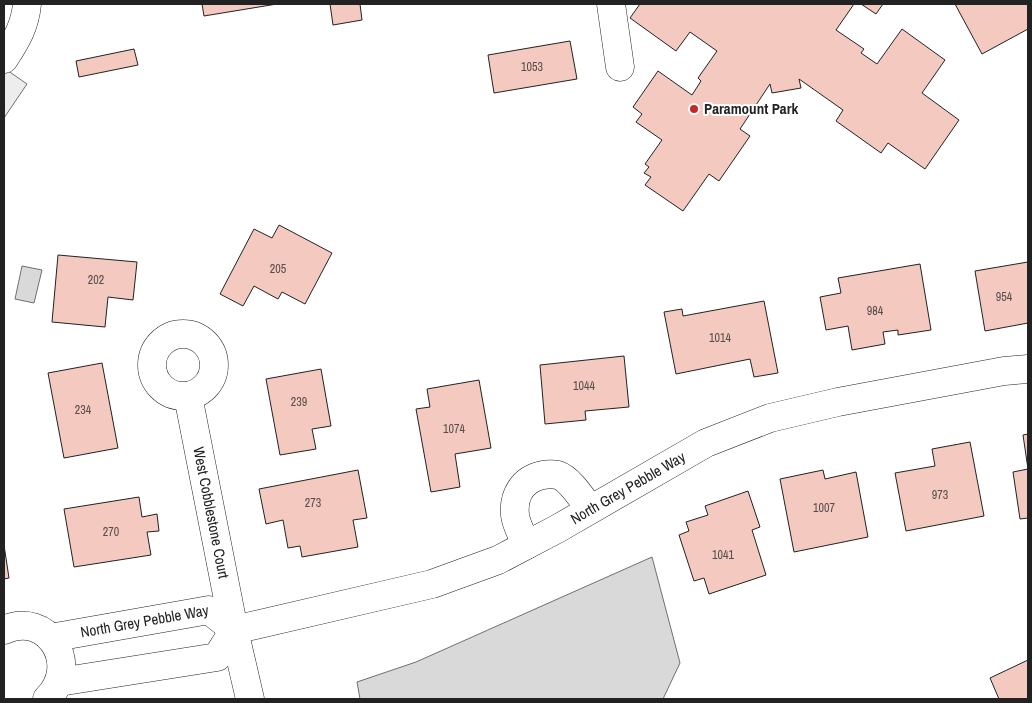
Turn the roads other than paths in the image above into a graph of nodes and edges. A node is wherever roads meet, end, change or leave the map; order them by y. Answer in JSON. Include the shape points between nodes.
{"nodes":[{"id":1,"x":27,"y":4,"type":"edge"},
{"id":2,"x":611,"y":4,"type":"edge"},
{"id":3,"x":4,"y":59,"type":"edge"},
{"id":4,"x":620,"y":67,"type":"dead end"},
{"id":5,"x":1028,"y":369,"type":"edge"},
{"id":6,"x":188,"y":396,"type":"dead end"},
{"id":7,"x":590,"y":509,"type":"junction"},
{"id":8,"x":526,"y":545,"type":"junction"},
{"id":9,"x":4,"y":630,"type":"edge"},
{"id":10,"x":234,"y":630,"type":"junction"},
{"id":11,"x":50,"y":638,"type":"junction"},
{"id":12,"x":53,"y":691,"type":"edge"},
{"id":13,"x":250,"y":699,"type":"edge"}],
"edges":[{"from":1,"to":3,"type":"street","via":[[19,37]]},
{"from":2,"to":4,"type":"street"},
{"from":5,"to":7,"type":"street","name":"North Grey Pebble Way","via":[[838,402],[770,418],[706,443]]},
{"from":6,"to":10,"type":"street","name":"West Cobblestone Court"},
{"from":7,"to":8,"type":"street","name":"North Grey Pebble Way"},
{"from":7,"to":8,"type":"street","via":[[560,475],[549,474],[527,481],[518,492],[515,504],[515,518]]},
{"from":8,"to":10,"type":"street","name":"North Grey Pebble Way","via":[[498,560],[432,584]]},
{"from":9,"to":11,"type":"street","via":[[30,627]]},
{"from":10,"to":11,"type":"street","name":"North Grey Pebble Way","via":[[209,610]]},
{"from":10,"to":12,"type":"street","via":[[217,657]]},
{"from":10,"to":13,"type":"street","name":"West Cobblestone Court"},
{"from":11,"to":12,"type":"street","via":[[57,648],[62,670]]}]}
